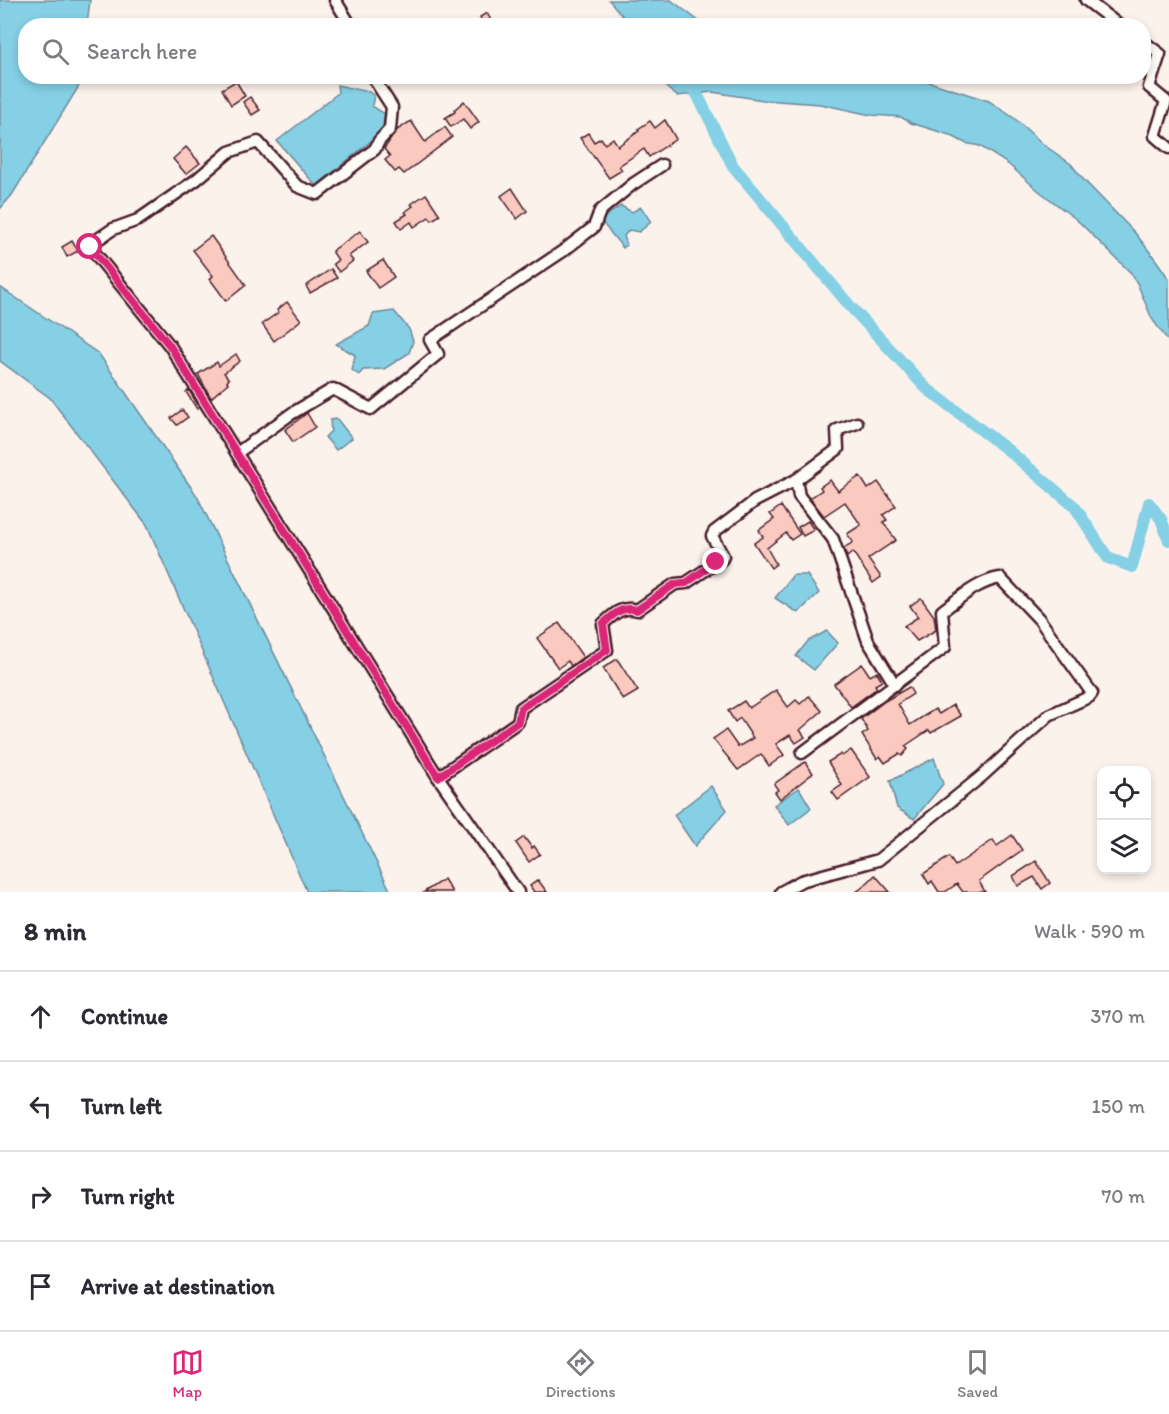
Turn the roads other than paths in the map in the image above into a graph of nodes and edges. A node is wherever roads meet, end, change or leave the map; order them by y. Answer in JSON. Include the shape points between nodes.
{"nodes":[{"id":1,"x":335,"y":0,"type":"edge"},
{"id":2,"x":1086,"y":0,"type":"edge"},
{"id":3,"x":346,"y":18,"type":"edge"},
{"id":4,"x":1110,"y":18,"type":"edge"},
{"id":5,"x":1151,"y":48,"type":"edge"},
{"id":6,"x":1151,"y":81,"type":"edge"},
{"id":7,"x":377,"y":84,"type":"edge"},
{"id":8,"x":1150,"y":84,"type":"edge"},
{"id":9,"x":1169,"y":148,"type":"edge"},
{"id":10,"x":662,"y":165,"type":"dead end"},
{"id":11,"x":857,"y":423,"type":"dead end"},
{"id":12,"x":237,"y":453,"type":"junction"},
{"id":13,"x":796,"y":480,"type":"junction"},
{"id":14,"x":895,"y":684,"type":"junction"},
{"id":15,"x":802,"y":753,"type":"dead end"},
{"id":16,"x":438,"y":777,"type":"junction"},
{"id":17,"x":518,"y":892,"type":"edge"},
{"id":18,"x":781,"y":892,"type":"edge"}],
"edges":[{"from":1,"to":3,"type":"street"},
{"from":2,"to":4,"type":"street"},
{"from":5,"to":6,"type":"street","via":[[1160,54]]},
{"from":7,"to":12,"type":"street","via":[[392,107],[390,129],[375,149],[317,194],[297,186],[258,142],[229,152],[138,220],[113,229],[91,244],[170,346]]},
{"from":8,"to":9,"type":"street","via":[[1166,101],[1155,136]]},
{"from":10,"to":12,"type":"street","via":[[600,211],[594,227],[571,245],[430,340],[438,354],[371,409],[333,389]]},
{"from":11,"to":13,"type":"street","via":[[837,430],[838,449]]},
{"from":12,"to":16,"type":"street"},
{"from":13,"to":14,"type":"street","via":[[799,496],[833,539],[868,641]]},
{"from":13,"to":16,"type":"street","via":[[755,501],[714,532],[711,536],[722,560],[686,583],[675,584],[637,610],[629,607],[618,611],[603,624],[607,650],[521,708],[518,722]]},
{"from":14,"to":15,"type":"street"},
{"from":14,"to":18,"type":"street","via":[[945,647],[942,611],[978,585],[1000,578],[1039,619],[1092,693],[1049,715],[982,776],[878,860],[801,881]]},
{"from":16,"to":17,"type":"street"}]}
